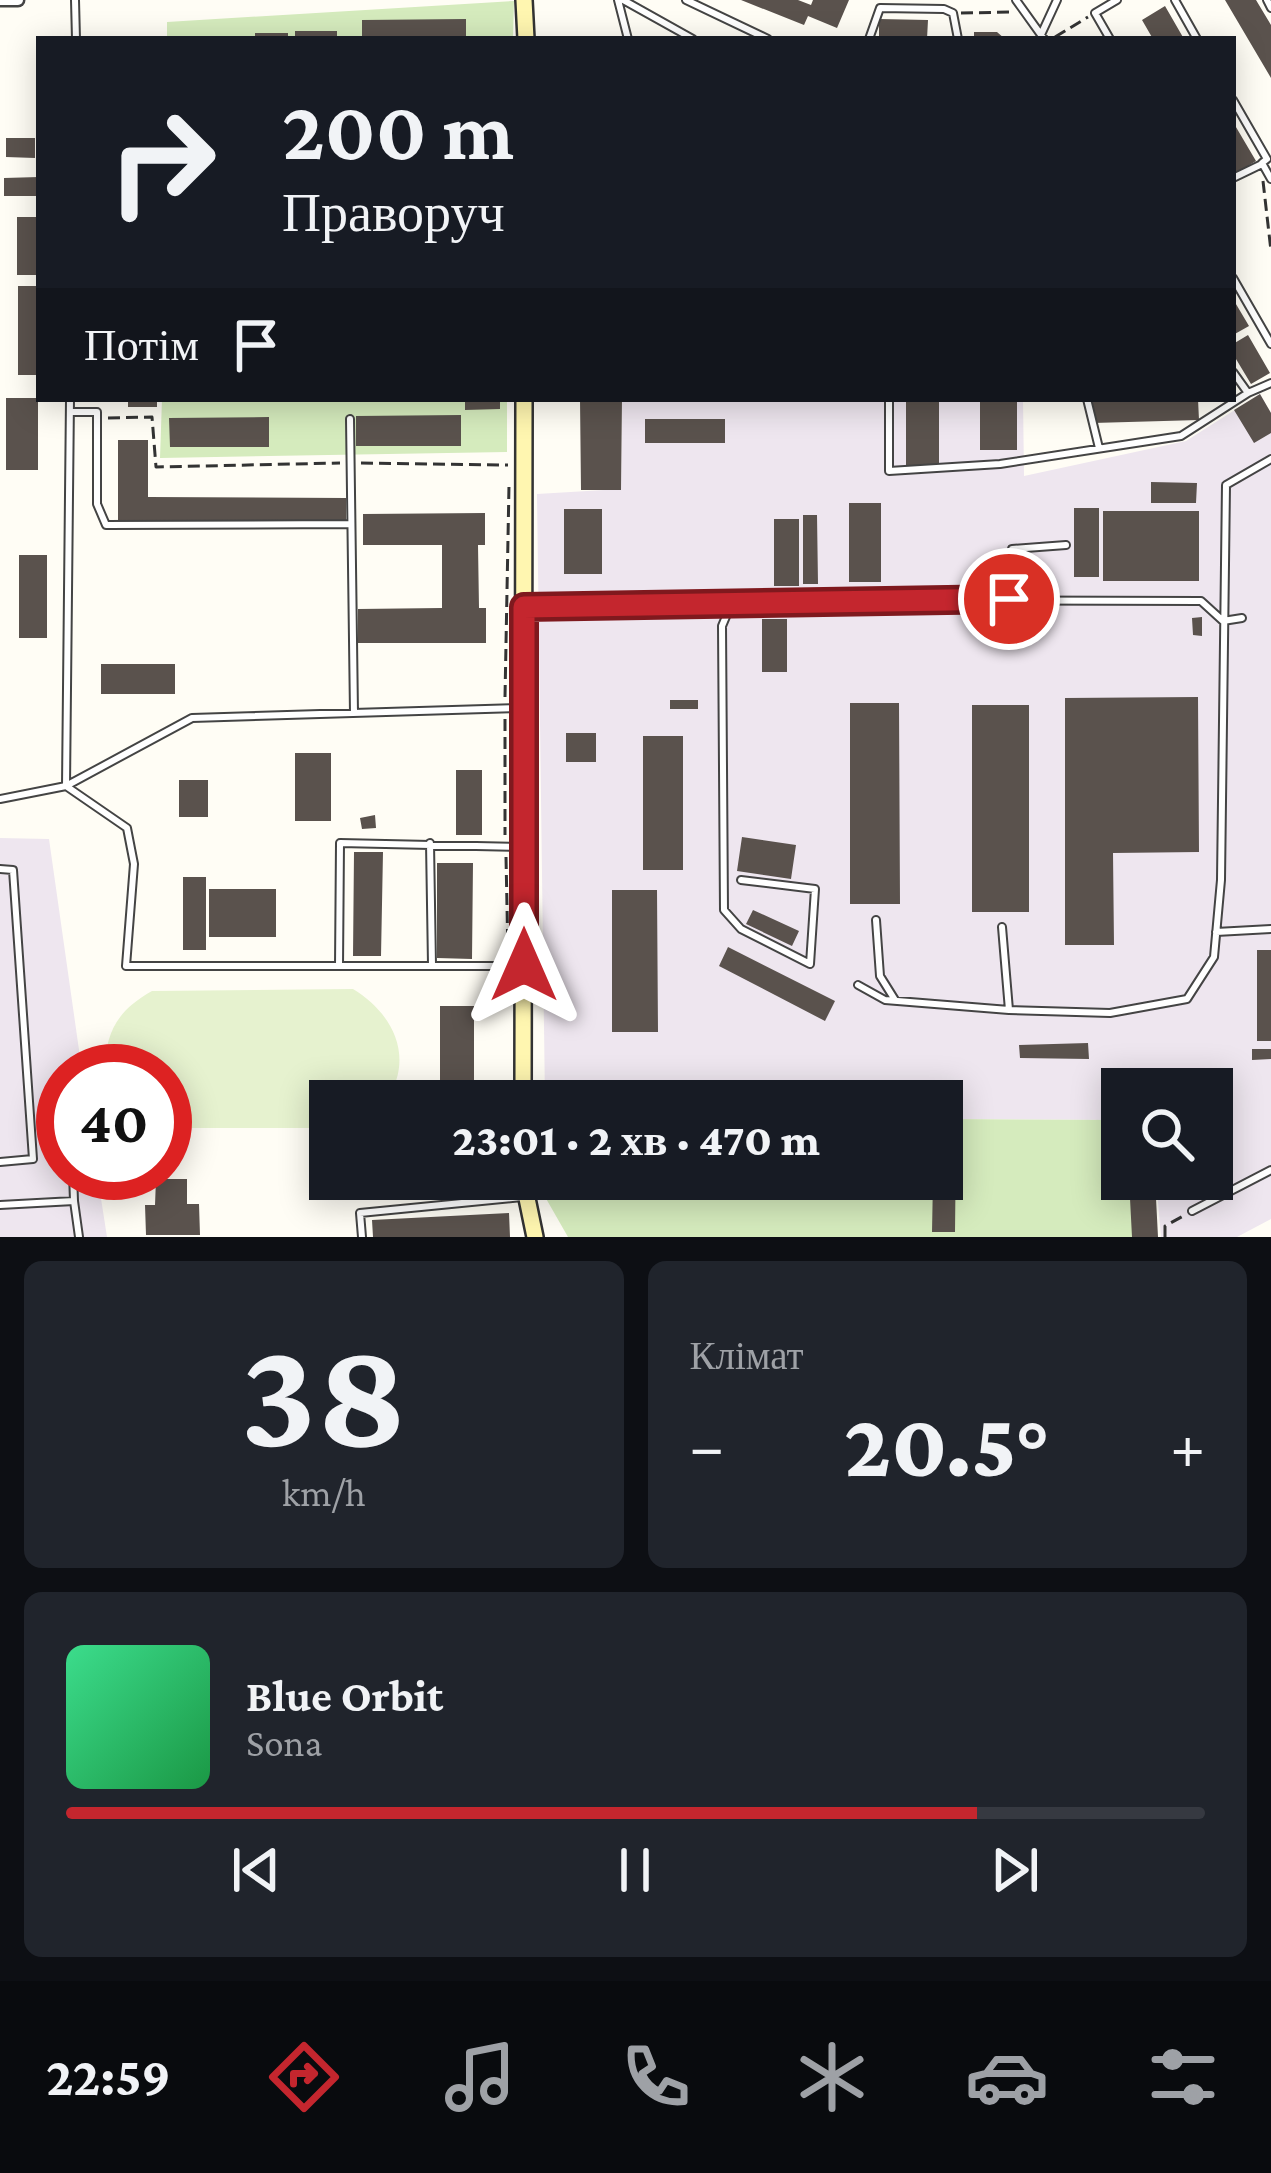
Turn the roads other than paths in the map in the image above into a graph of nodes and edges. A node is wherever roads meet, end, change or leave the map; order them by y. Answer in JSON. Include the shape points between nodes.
{"nodes":[{"id":1,"x":18,"y":0,"type":"edge"},
{"id":2,"x":75,"y":0,"type":"edge"},
{"id":3,"x":524,"y":0,"type":"edge"},
{"id":4,"x":620,"y":0,"type":"edge"},
{"id":5,"x":686,"y":0,"type":"edge"},
{"id":6,"x":1016,"y":0,"type":"edge"},
{"id":7,"x":1057,"y":0,"type":"edge"},
{"id":8,"x":1175,"y":0,"type":"edge"},
{"id":9,"x":0,"y":1,"type":"edge"},
{"id":10,"x":1112,"y":1,"type":"edge"},
{"id":11,"x":881,"y":4,"type":"edge"},
{"id":12,"x":76,"y":36,"type":"edge"},
{"id":13,"x":526,"y":36,"type":"edge"},
{"id":14,"x":627,"y":36,"type":"edge"},
{"id":15,"x":687,"y":36,"type":"edge"},
{"id":16,"x":762,"y":36,"type":"edge"},
{"id":17,"x":870,"y":36,"type":"edge"},
{"id":18,"x":957,"y":36,"type":"edge"},
{"id":19,"x":1043,"y":36,"type":"edge"},
{"id":20,"x":1045,"y":36,"type":"edge"},
{"id":21,"x":1108,"y":36,"type":"edge"},
{"id":22,"x":1195,"y":36,"type":"edge"},
{"id":23,"x":1236,"y":105,"type":"edge"},
{"id":24,"x":1267,"y":160,"type":"edge"},
{"id":25,"x":1236,"y":176,"type":"edge"},
{"id":26,"x":1271,"y":179,"type":"edge"},
{"id":27,"x":1236,"y":283,"type":"edge"},
{"id":28,"x":1271,"y":344,"type":"edge"},
{"id":29,"x":1236,"y":377,"type":"edge"},
{"id":30,"x":1271,"y":382,"type":"edge"},
{"id":31,"x":1247,"y":393,"type":"junction"},
{"id":32,"x":1236,"y":400,"type":"edge"},
{"id":33,"x":70,"y":402,"type":"edge"},
{"id":34,"x":524,"y":402,"type":"edge"},
{"id":35,"x":890,"y":402,"type":"edge"},
{"id":36,"x":1088,"y":402,"type":"edge"},
{"id":37,"x":1233,"y":402,"type":"edge"},
{"id":38,"x":70,"y":412,"type":"junction"},
{"id":39,"x":350,"y":419,"type":"dead end"},
{"id":40,"x":1100,"y":448,"type":"junction"},
{"id":41,"x":1271,"y":459,"type":"edge"},
{"id":42,"x":351,"y":524,"type":"junction"},
{"id":43,"x":1066,"y":544,"type":"dead end"},
{"id":44,"x":1009,"y":599,"type":"junction"},
{"id":45,"x":733,"y":600,"type":"junction"},
{"id":46,"x":524,"y":607,"type":"junction"},
{"id":47,"x":1242,"y":617,"type":"dead end"},
{"id":48,"x":1223,"y":621,"type":"junction"},
{"id":49,"x":526,"y":708,"type":"junction"},
{"id":50,"x":354,"y":713,"type":"junction"},
{"id":51,"x":66,"y":786,"type":"junction"},
{"id":52,"x":0,"y":799,"type":"edge"},
{"id":53,"x":430,"y":842,"type":"junction"},
{"id":54,"x":524,"y":847,"type":"junction"},
{"id":55,"x":0,"y":869,"type":"edge"},
{"id":56,"x":741,"y":880,"type":"dead end"},
{"id":57,"x":876,"y":920,"type":"dead end"},
{"id":58,"x":1002,"y":927,"type":"dead end"},
{"id":59,"x":1271,"y":929,"type":"edge"},
{"id":60,"x":1216,"y":932,"type":"junction"},
{"id":61,"x":339,"y":966,"type":"junction"},
{"id":62,"x":432,"y":966,"type":"junction"},
{"id":63,"x":516,"y":966,"type":"junction"},
{"id":64,"x":858,"y":985,"type":"dead end"},
{"id":65,"x":895,"y":1000,"type":"junction"},
{"id":66,"x":1010,"y":1010,"type":"junction"},
{"id":67,"x":523,"y":1080,"type":"edge"},
{"id":68,"x":0,"y":1162,"type":"edge"},
{"id":69,"x":1271,"y":1170,"type":"edge"},
{"id":70,"x":492,"y":1200,"type":"edge"},
{"id":71,"x":523,"y":1200,"type":"edge"},
{"id":72,"x":74,"y":1201,"type":"joint"},
{"id":73,"x":0,"y":1205,"type":"edge"},
{"id":74,"x":1192,"y":1211,"type":"road end"},
{"id":75,"x":79,"y":1237,"type":"edge"},
{"id":76,"x":362,"y":1237,"type":"edge"},
{"id":77,"x":535,"y":1237,"type":"edge"}],
"edges":[{"from":1,"to":9,"type":"street"},
{"from":2,"to":12,"type":"lane"},
{"from":3,"to":13,"type":"street"},
{"from":4,"to":14,"type":"lane"},
{"from":4,"to":15,"type":"lane"},
{"from":5,"to":16,"type":"lane"},
{"from":6,"to":19,"type":"lane"},
{"from":7,"to":20,"type":"lane"},
{"from":8,"to":22,"type":"lane"},
{"from":10,"to":21,"type":"lane","via":[[1095,13]]},
{"from":11,"to":17,"type":"lane"},
{"from":11,"to":18,"type":"lane","via":[[953,13]]},
{"from":23,"to":24,"type":"lane"},
{"from":24,"to":25,"type":"lane"},
{"from":24,"to":26,"type":"lane"},
{"from":27,"to":28,"type":"lane"},
{"from":29,"to":31,"type":"lane"},
{"from":30,"to":31,"type":"lane"},
{"from":31,"to":32,"type":"lane"},
{"from":33,"to":38,"type":"lane"},
{"from":34,"to":46,"type":"street"},
{"from":35,"to":40,"type":"lane","via":[[890,471]]},
{"from":36,"to":40,"type":"lane"},
{"from":37,"to":40,"type":"lane","via":[[1181,436]]},
{"from":38,"to":42,"type":"lane","via":[[97,412],[97,504],[106,525]]},
{"from":38,"to":51,"type":"lane"},
{"from":39,"to":42,"type":"lane"},
{"from":41,"to":48,"type":"lane","via":[[1226,485]]},
{"from":42,"to":50,"type":"lane"},
{"from":43,"to":44,"type":"lane","via":[[1012,549]]},
{"from":44,"to":45,"type":"lane"},
{"from":44,"to":48,"type":"lane","via":[[1201,602]]},
{"from":45,"to":46,"type":"lane"},
{"from":45,"to":56,"type":"lane","via":[[722,626],[724,910],[742,929],[810,964],[815,889]]},
{"from":46,"to":49,"type":"street"},
{"from":47,"to":48,"type":"lane"},
{"from":48,"to":60,"type":"lane"},
{"from":49,"to":50,"type":"lane"},
{"from":49,"to":54,"type":"street"},
{"from":50,"to":51,"type":"lane","via":[[192,718]]},
{"from":51,"to":52,"type":"lane"},
{"from":51,"to":61,"type":"lane","via":[[127,828],[134,864],[126,966]]},
{"from":53,"to":54,"type":"lane"},
{"from":53,"to":61,"type":"lane","via":[[340,843]]},
{"from":53,"to":62,"type":"lane"},
{"from":54,"to":63,"type":"street"},
{"from":55,"to":68,"type":"lane","via":[[14,870],[33,1159]]},
{"from":57,"to":65,"type":"lane","via":[[880,976]]},
{"from":58,"to":66,"type":"lane"},
{"from":59,"to":60,"type":"lane"},
{"from":60,"to":66,"type":"lane","via":[[1214,957],[1187,998],[1110,1013]]},
{"from":61,"to":62,"type":"lane"},
{"from":62,"to":63,"type":"lane"},
{"from":63,"to":67,"type":"street"},
{"from":64,"to":65,"type":"lane"},
{"from":65,"to":66,"type":"lane"},
{"from":69,"to":74,"type":"lane"},
{"from":70,"to":76,"type":"lane","via":[[360,1213]]},
{"from":71,"to":77,"type":"street"},
{"from":72,"to":73,"type":"lane"},
{"from":72,"to":75,"type":"lane"}]}
